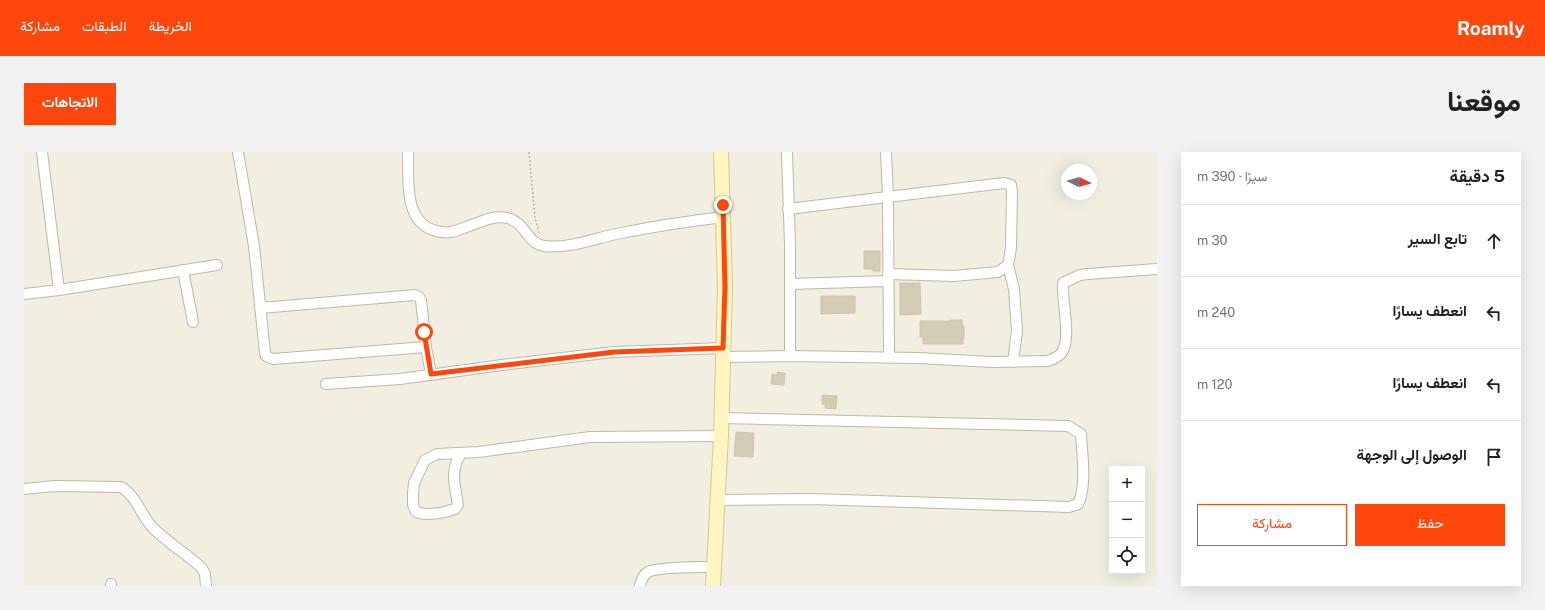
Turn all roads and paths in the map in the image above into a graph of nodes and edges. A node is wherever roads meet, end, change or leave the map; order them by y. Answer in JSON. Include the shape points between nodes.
{"nodes":[{"id":1,"x":42,"y":152,"type":"edge"},
{"id":2,"x":238,"y":152,"type":"edge"},
{"id":3,"x":408,"y":152,"type":"edge"},
{"id":4,"x":529,"y":152,"type":"edge"},
{"id":5,"x":721,"y":152,"type":"edge"},
{"id":6,"x":787,"y":152,"type":"edge"},
{"id":7,"x":886,"y":152,"type":"edge"},
{"id":8,"x":888,"y":196,"type":"junction"},
{"id":9,"x":788,"y":209,"type":"junction"},
{"id":10,"x":724,"y":217,"type":"junction"},
{"id":11,"x":542,"y":246,"type":"junction"},
{"id":12,"x":217,"y":265,"type":"dead end"},
{"id":13,"x":1008,"y":265,"type":"junction"},
{"id":14,"x":1157,"y":269,"type":"edge"},
{"id":15,"x":183,"y":270,"type":"junction"},
{"id":16,"x":888,"y":278,"type":"junction"},
{"id":17,"x":790,"y":284,"type":"junction"},
{"id":18,"x":59,"y":290,"type":"junction"},
{"id":19,"x":24,"y":294,"type":"edge"},
{"id":20,"x":260,"y":308,"type":"junction"},
{"id":21,"x":193,"y":322,"type":"dead end"},
{"id":22,"x":426,"y":348,"type":"junction"},
{"id":23,"x":723,"y":353,"type":"junction"},
{"id":24,"x":790,"y":356,"type":"junction"},
{"id":25,"x":889,"y":357,"type":"junction"},
{"id":26,"x":1014,"y":362,"type":"junction"},
{"id":27,"x":431,"y":374,"type":"junction"},
{"id":28,"x":326,"y":384,"type":"dead end"},
{"id":29,"x":722,"y":418,"type":"junction"},
{"id":30,"x":721,"y":436,"type":"junction"},
{"id":31,"x":462,"y":453,"type":"junction"},
{"id":32,"x":24,"y":489,"type":"edge"},
{"id":33,"x":718,"y":500,"type":"junction"},
{"id":34,"x":715,"y":567,"type":"junction"},
{"id":35,"x":206,"y":586,"type":"edge"},
{"id":36,"x":640,"y":586,"type":"edge"},
{"id":37,"x":713,"y":586,"type":"edge"}],
"edges":[{"from":1,"to":18,"type":"street"},
{"from":2,"to":20,"type":"street","via":[[254,246]]},
{"from":3,"to":11,"type":"street","via":[[409,197],[416,215],[428,228],[450,232],[495,218],[506,218],[516,221],[536,244]]},
{"from":4,"to":11,"type":"path","via":[[535,218]]},
{"from":5,"to":10,"type":"main road"},
{"from":6,"to":9,"type":"street"},
{"from":7,"to":8,"type":"street"},
{"from":8,"to":9,"type":"street"},
{"from":8,"to":13,"type":"street","via":[[1004,183],[1011,185],[1011,248]]},
{"from":8,"to":16,"type":"street"},
{"from":9,"to":17,"type":"street"},
{"from":10,"to":11,"type":"street","via":[[654,227],[569,245]]},
{"from":10,"to":23,"type":"main road"},
{"from":12,"to":15,"type":"street"},
{"from":13,"to":16,"type":"street","via":[[998,272]]},
{"from":13,"to":26,"type":"street","via":[[1014,288],[1017,331]]},
{"from":14,"to":26,"type":"street","via":[[1080,275],[1063,283],[1066,340],[1064,349],[1048,361]]},
{"from":15,"to":18,"type":"street"},
{"from":15,"to":21,"type":"street"},
{"from":16,"to":17,"type":"street"},
{"from":16,"to":25,"type":"street"},
{"from":17,"to":24,"type":"street"},
{"from":18,"to":19,"type":"street"},
{"from":20,"to":22,"type":"street","via":[[265,353],[273,359]]},
{"from":20,"to":22,"type":"street","via":[[415,295],[421,300]]},
{"from":22,"to":27,"type":"street"},
{"from":23,"to":24,"type":"street"},
{"from":23,"to":27,"type":"street","via":[[614,352]]},
{"from":23,"to":29,"type":"main road"},
{"from":24,"to":25,"type":"street"},
{"from":25,"to":26,"type":"street"},
{"from":27,"to":28,"type":"street","via":[[400,379]]},
{"from":29,"to":30,"type":"main road"},
{"from":29,"to":33,"type":"street","via":[[1068,426],[1080,434],[1082,482],[1078,504],[1069,507],[811,499]]},
{"from":30,"to":31,"type":"street","via":[[590,437]]},
{"from":30,"to":33,"type":"main road"},
{"from":31,"to":31,"type":"street","via":[[454,466],[458,505],[455,510],[416,512],[413,499],[414,483],[426,460],[437,454]]},
{"from":32,"to":35,"type":"street","via":[[54,486],[121,488],[128,491],[154,529],[201,567],[205,574]]},
{"from":33,"to":34,"type":"main road"},
{"from":34,"to":36,"type":"street","via":[[648,572]]},
{"from":34,"to":37,"type":"main road"}]}
